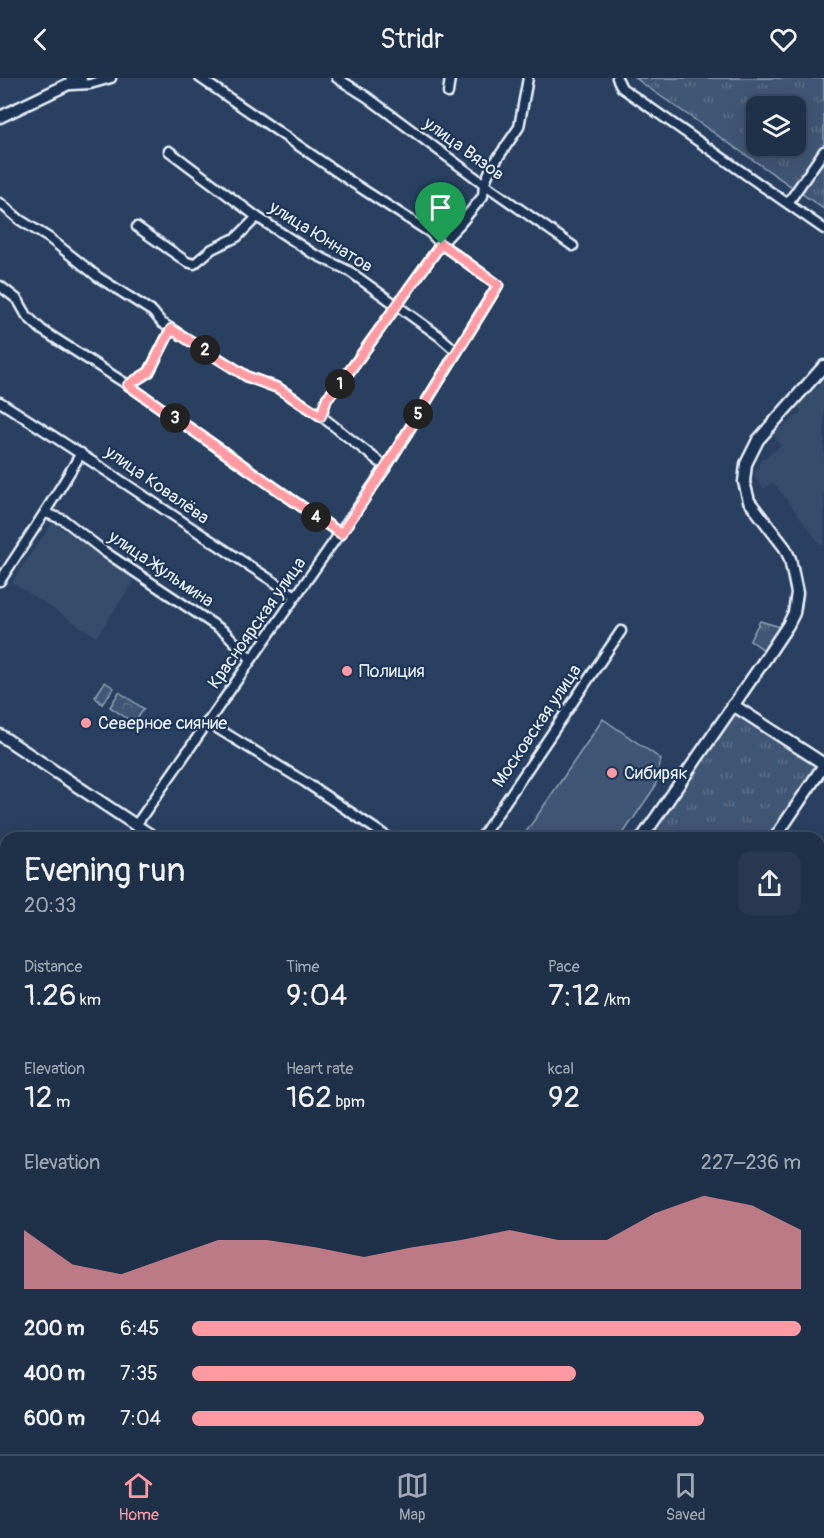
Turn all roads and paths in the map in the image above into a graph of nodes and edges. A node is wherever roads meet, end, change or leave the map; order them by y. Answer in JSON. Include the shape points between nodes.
{"nodes":[{"id":1,"x":81,"y":78,"type":"edge"},
{"id":2,"x":111,"y":78,"type":"edge"},
{"id":3,"x":200,"y":78,"type":"edge"},
{"id":4,"x":337,"y":78,"type":"edge"},
{"id":5,"x":450,"y":78,"type":"edge"},
{"id":6,"x":528,"y":78,"type":"edge"},
{"id":7,"x":617,"y":78,"type":"edge"},
{"id":8,"x":68,"y":85,"type":"junction"},
{"id":9,"x":448,"y":93,"type":"dead end"},
{"id":10,"x":0,"y":117,"type":"edge"},
{"id":11,"x":824,"y":151,"type":"edge"},
{"id":12,"x":169,"y":152,"type":"dead end"},
{"id":13,"x":484,"y":184,"type":"junction"},
{"id":14,"x":0,"y":203,"type":"edge"},
{"id":15,"x":788,"y":203,"type":"junction"},
{"id":16,"x":257,"y":217,"type":"junction"},
{"id":17,"x":137,"y":227,"type":"dead end"},
{"id":18,"x":824,"y":229,"type":"edge"},
{"id":19,"x":441,"y":244,"type":"junction"},
{"id":20,"x":573,"y":246,"type":"dead end"},
{"id":21,"x":0,"y":286,"type":"edge"},
{"id":22,"x":397,"y":306,"type":"junction"},
{"id":23,"x":171,"y":329,"type":"junction"},
{"id":24,"x":456,"y":351,"type":"junction"},
{"id":25,"x":824,"y":366,"type":"edge"},
{"id":26,"x":128,"y":385,"type":"junction"},
{"id":27,"x":0,"y":402,"type":"edge"},
{"id":28,"x":321,"y":416,"type":"junction"},
{"id":29,"x":81,"y":453,"type":"junction"},
{"id":30,"x":386,"y":467,"type":"junction"},
{"id":31,"x":46,"y":513,"type":"junction"},
{"id":32,"x":341,"y":534,"type":"junction"},
{"id":33,"x":0,"y":580,"type":"edge"},
{"id":34,"x":296,"y":596,"type":"junction"},
{"id":35,"x":621,"y":631,"type":"dead end"},
{"id":36,"x":251,"y":659,"type":"junction"},
{"id":37,"x":734,"y":705,"type":"junction"},
{"id":38,"x":207,"y":722,"type":"junction"},
{"id":39,"x":0,"y":735,"type":"edge"},
{"id":40,"x":824,"y":765,"type":"edge"},
{"id":41,"x":136,"y":825,"type":"junction"},
{"id":42,"x":146,"y":832,"type":"edge"},
{"id":43,"x":380,"y":832,"type":"edge"},
{"id":44,"x":485,"y":832,"type":"edge"},
{"id":45,"x":646,"y":832,"type":"edge"},
{"id":46,"x":779,"y":832,"type":"edge"}],
"edges":[{"from":1,"to":8,"type":"main road"},
{"from":2,"to":8,"type":"street"},
{"from":3,"to":19,"type":"street","via":[[429,231]]},
{"from":4,"to":13,"type":"street","name":"улица Вязов"},
{"from":5,"to":9,"type":"street"},
{"from":6,"to":13,"type":"street","via":[[519,127]]},
{"from":7,"to":15,"type":"street","via":[[622,88]]},
{"from":8,"to":10,"type":"main road"},
{"from":11,"to":15,"type":"street"},
{"from":12,"to":16,"type":"street","name":"улица Юннатов"},
{"from":13,"to":19,"type":"street","via":[[483,196]]},
{"from":13,"to":20,"type":"street","name":"улица Вязов"},
{"from":14,"to":23,"type":"street","via":[[98,277],[153,312]]},
{"from":15,"to":18,"type":"street"},
{"from":16,"to":17,"type":"street","via":[[237,237],[212,249],[194,264]]},
{"from":16,"to":22,"type":"street","name":"улица Юннатов","via":[[312,253],[349,271]]},
{"from":19,"to":22,"type":"street"},
{"from":19,"to":24,"type":"street","name":"Красноярская улица","via":[[498,285]]},
{"from":21,"to":26,"type":"street","via":[[18,300],[42,330]]},
{"from":22,"to":24,"type":"street","name":"улица Юннатов"},
{"from":22,"to":28,"type":"street","via":[[327,398]]},
{"from":23,"to":26,"type":"street","via":[[149,372]]},
{"from":23,"to":28,"type":"street"},
{"from":24,"to":30,"type":"street","name":"Красноярская улица"},
{"from":25,"to":37,"type":"main road","via":[[758,440],[746,464],[745,491],[785,548],[794,573],[796,604],[789,625]]},
{"from":26,"to":32,"type":"street"},
{"from":27,"to":29,"type":"street","name":"улица Ковалёва"},
{"from":28,"to":30,"type":"street"},
{"from":29,"to":31,"type":"street"},
{"from":29,"to":34,"type":"street","name":"улица Ковалёва"},
{"from":30,"to":32,"type":"street","name":"Красноярская улица"},
{"from":31,"to":33,"type":"street"},
{"from":31,"to":36,"type":"street","name":"улица Жульмина","via":[[64,520],[225,632]]},
{"from":32,"to":34,"type":"street","name":"Красноярская улица"},
{"from":34,"to":36,"type":"street","name":"Красноярская улица"},
{"from":35,"to":44,"type":"street","name":"Московская улица"},
{"from":36,"to":38,"type":"street","name":"Красноярская улица"},
{"from":37,"to":40,"type":"main road"},
{"from":37,"to":45,"type":"main road"},
{"from":38,"to":41,"type":"street","name":"Красноярская улица"},
{"from":38,"to":43,"type":"street"},
{"from":39,"to":41,"type":"main road"},
{"from":40,"to":46,"type":"main road"},
{"from":41,"to":42,"type":"main road"}]}
